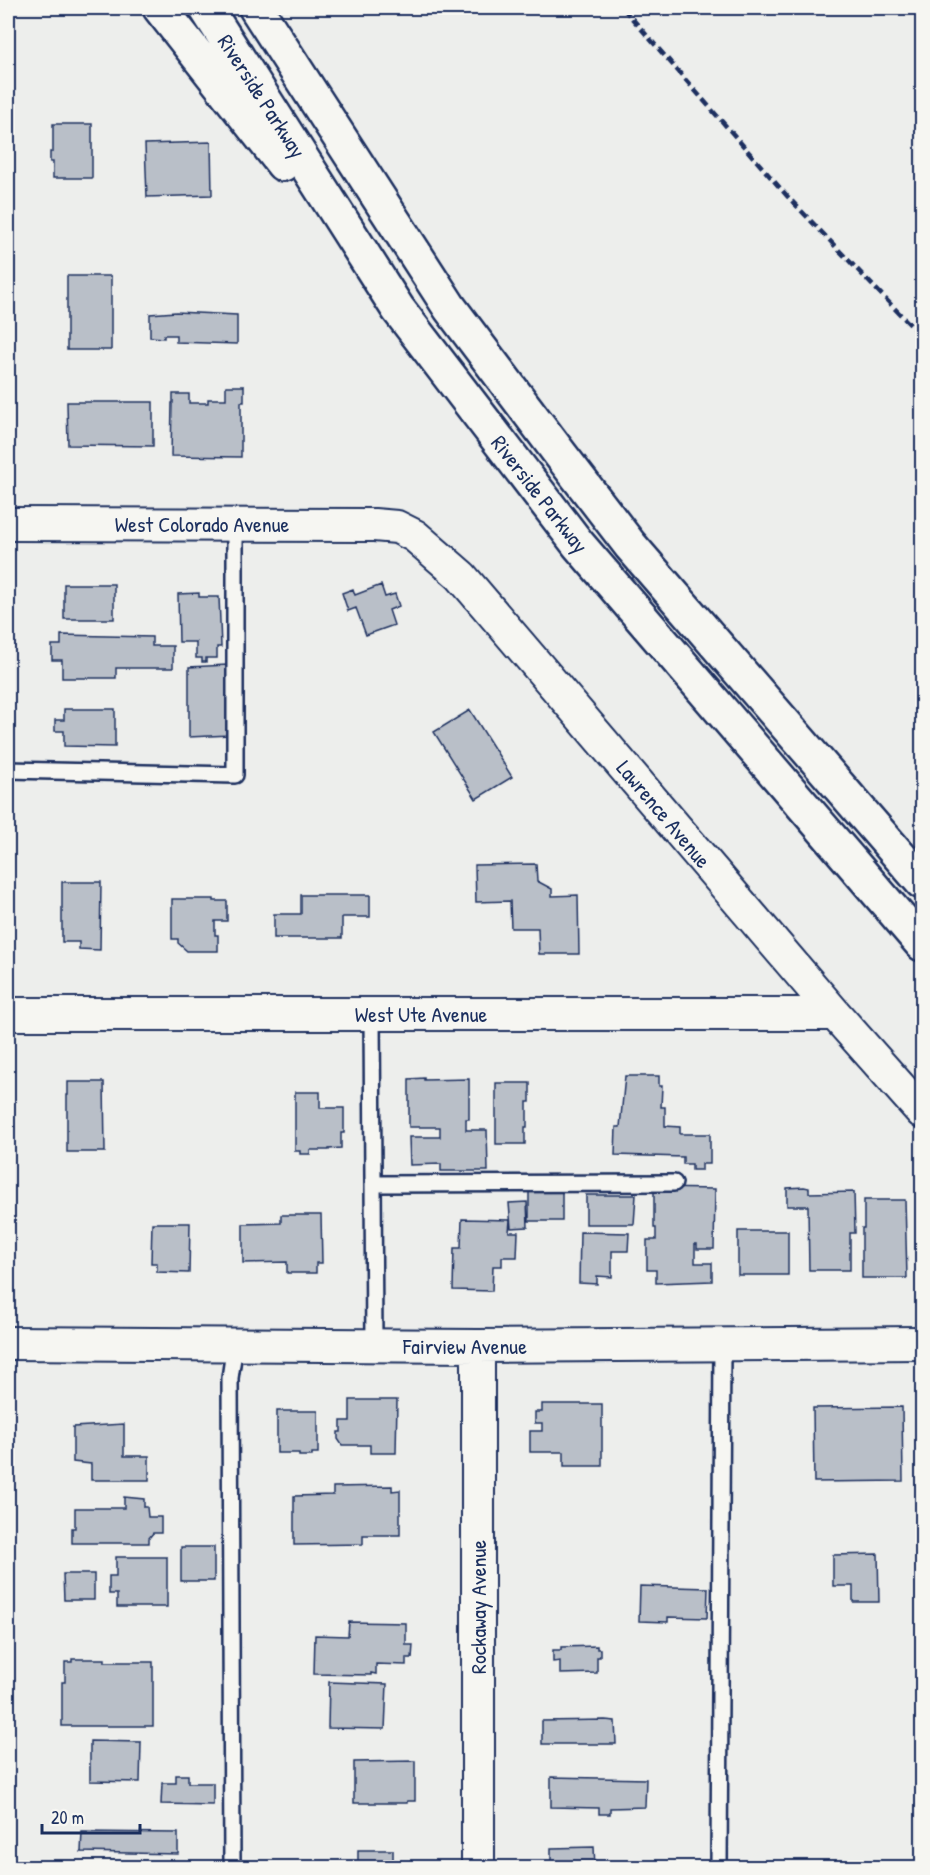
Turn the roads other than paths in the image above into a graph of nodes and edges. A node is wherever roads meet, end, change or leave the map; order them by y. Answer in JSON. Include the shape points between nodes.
{"nodes":[{"id":1,"x":160,"y":8,"type":"edge"},
{"id":2,"x":206,"y":8,"type":"edge"},
{"id":3,"x":256,"y":8,"type":"edge"},
{"id":4,"x":398,"y":309,"type":"junction"},
{"id":5,"x":8,"y":524,"type":"edge"},
{"id":6,"x":235,"y":525,"type":"junction"},
{"id":7,"x":397,"y":527,"type":"joint"},
{"id":8,"x":8,"y":770,"type":"edge"},
{"id":9,"x":922,"y":882,"type":"edge"},
{"id":10,"x":922,"y":944,"type":"edge"},
{"id":11,"x":8,"y":1014,"type":"edge"},
{"id":12,"x":372,"y":1014,"type":"junction"},
{"id":13,"x":835,"y":1014,"type":"junction"},
{"id":14,"x":922,"y":1112,"type":"edge"},
{"id":15,"x":674,"y":1183,"type":"dead end"},
{"id":16,"x":374,"y":1184,"type":"junction"},
{"id":17,"x":8,"y":1343,"type":"edge"},
{"id":18,"x":922,"y":1343,"type":"edge"},
{"id":19,"x":235,"y":1344,"type":"junction"},
{"id":20,"x":375,"y":1345,"type":"junction"},
{"id":21,"x":722,"y":1345,"type":"junction"},
{"id":22,"x":478,"y":1346,"type":"junction"},
{"id":23,"x":232,"y":1868,"type":"edge"},
{"id":24,"x":478,"y":1868,"type":"edge"},
{"id":25,"x":719,"y":1868,"type":"edge"}],
"edges":[{"from":1,"to":4,"type":"main road"},
{"from":2,"to":4,"type":"main road","name":"Riverside Parkway"},
{"from":3,"to":9,"type":"main road","name":"Riverside Parkway","via":[[450,308],[560,454],[630,545]]},
{"from":4,"to":10,"type":"main road","name":"Riverside Parkway","via":[[578,544]]},
{"from":5,"to":6,"type":"street","name":"West Colorado Avenue"},
{"from":6,"to":7,"type":"street","name":"West Colorado Avenue"},
{"from":6,"to":8,"type":"lane","via":[[235,775]]},
{"from":7,"to":13,"type":"street","name":"Lawrence Avenue","via":[[415,536],[461,576]]},
{"from":11,"to":12,"type":"street","name":"West Ute Avenue"},
{"from":12,"to":13,"type":"street","name":"West Ute Avenue"},
{"from":12,"to":16,"type":"lane"},
{"from":13,"to":14,"type":"street","name":"Lawrence Avenue"},
{"from":15,"to":16,"type":"lane"},
{"from":16,"to":20,"type":"lane"},
{"from":17,"to":19,"type":"street","name":"Fairview Avenue"},
{"from":18,"to":21,"type":"street","name":"Fairview Avenue"},
{"from":19,"to":20,"type":"street","name":"Fairview Avenue"},
{"from":19,"to":23,"type":"lane","via":[[230,1378]]},
{"from":20,"to":22,"type":"street","name":"Fairview Avenue"},
{"from":21,"to":22,"type":"street","name":"Fairview Avenue"},
{"from":21,"to":25,"type":"lane"},
{"from":22,"to":24,"type":"street","name":"Rockaway Avenue"}]}
